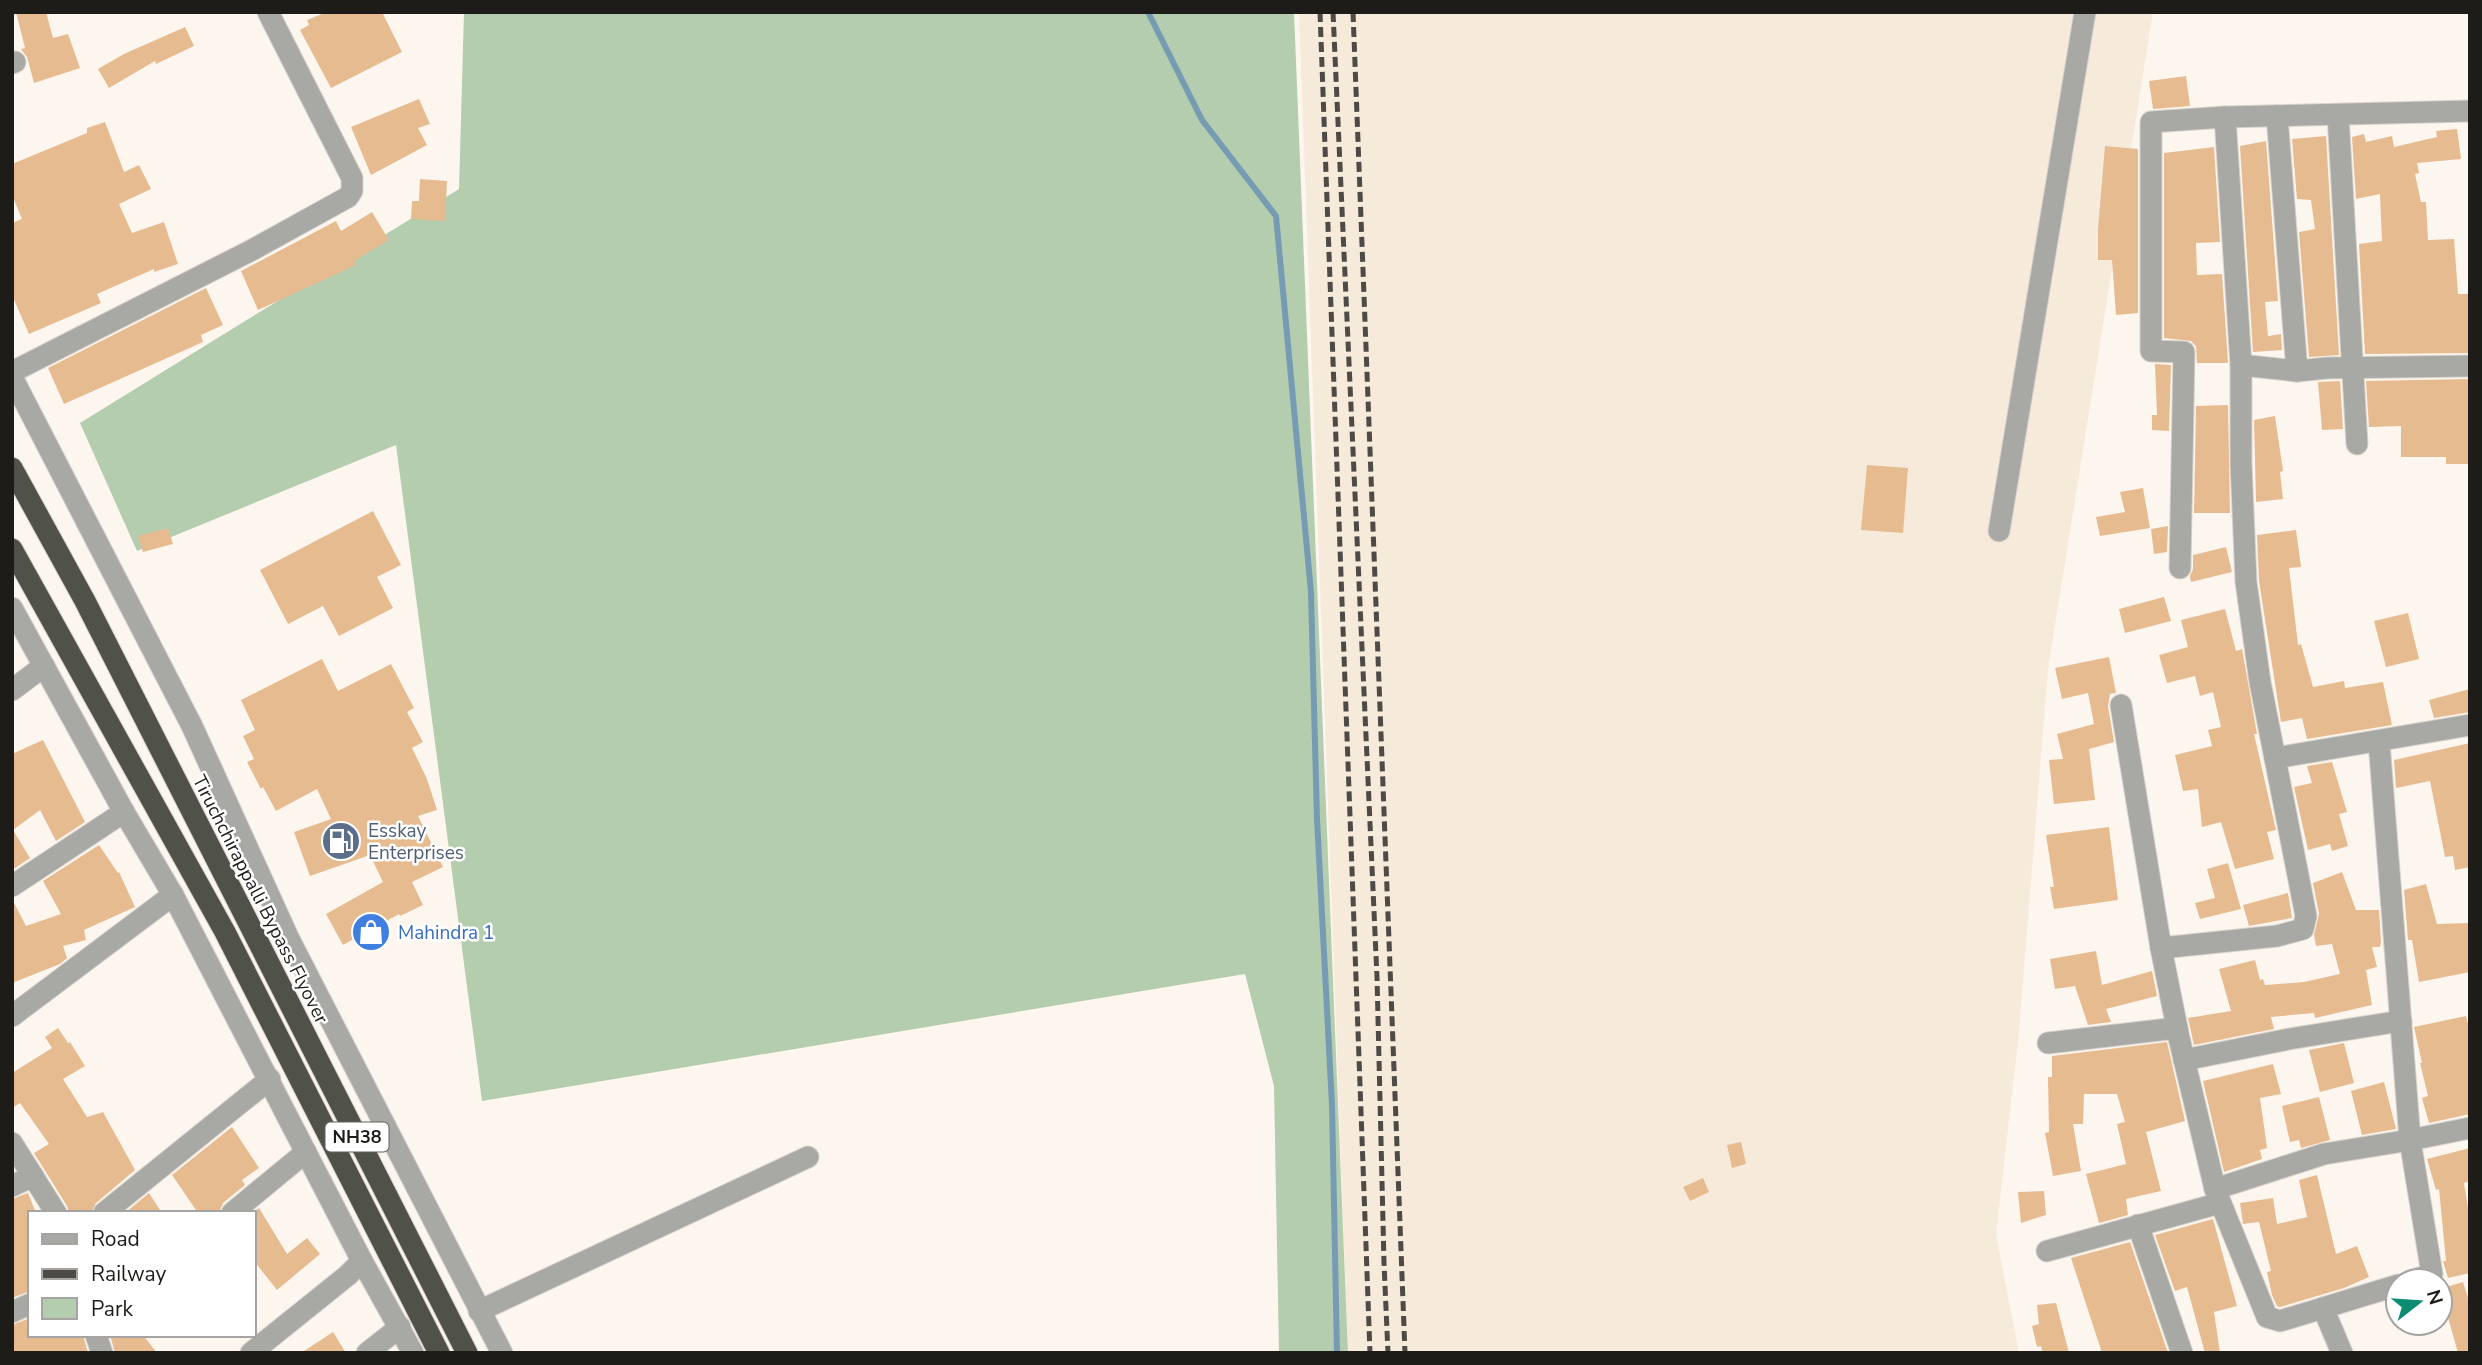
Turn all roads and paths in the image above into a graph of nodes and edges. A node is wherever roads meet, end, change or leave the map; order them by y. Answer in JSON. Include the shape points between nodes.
{"nodes":[{"id":1,"x":268,"y":12,"type":"edge"},
{"id":2,"x":2085,"y":12,"type":"edge"},
{"id":3,"x":2470,"y":111,"type":"edge"},
{"id":4,"x":2338,"y":115,"type":"junction"},
{"id":5,"x":2277,"y":116,"type":"junction"},
{"id":6,"x":2225,"y":117,"type":"junction"},
{"id":7,"x":2241,"y":365,"type":"junction"},
{"id":8,"x":2470,"y":366,"type":"edge"},
{"id":9,"x":2352,"y":369,"type":"junction"},
{"id":10,"x":2297,"y":371,"type":"junction"},
{"id":11,"x":12,"y":375,"type":"edge"},
{"id":12,"x":2357,"y":444,"type":"dead end"},
{"id":13,"x":12,"y":468,"type":"edge"},
{"id":14,"x":1999,"y":531,"type":"dead end"},
{"id":15,"x":12,"y":549,"type":"edge"},
{"id":16,"x":2180,"y":568,"type":"dead end"},
{"id":17,"x":12,"y":608,"type":"edge"},
{"id":18,"x":44,"y":666,"type":"junction"},
{"id":19,"x":12,"y":690,"type":"edge"},
{"id":20,"x":2121,"y":705,"type":"dead end"},
{"id":21,"x":2470,"y":725,"type":"edge"},
{"id":22,"x":2379,"y":742,"type":"junction"},
{"id":23,"x":2275,"y":758,"type":"junction"},
{"id":24,"x":124,"y":812,"type":"junction"},
{"id":25,"x":12,"y":886,"type":"edge"},
{"id":26,"x":173,"y":895,"type":"junction"},
{"id":27,"x":2161,"y":948,"type":"junction"},
{"id":28,"x":12,"y":1016,"type":"edge"},
{"id":29,"x":2401,"y":1021,"type":"junction"},
{"id":30,"x":2177,"y":1028,"type":"junction"},
{"id":31,"x":2048,"y":1043,"type":"dead end"},
{"id":32,"x":2184,"y":1059,"type":"junction"},
{"id":33,"x":270,"y":1079,"type":"junction"},
{"id":34,"x":2470,"y":1128,"type":"edge"},
{"id":35,"x":2410,"y":1140,"type":"junction"},
{"id":36,"x":12,"y":1143,"type":"edge"},
{"id":37,"x":306,"y":1152,"type":"junction"},
{"id":38,"x":808,"y":1157,"type":"dead end"},
{"id":39,"x":33,"y":1176,"type":"junction"},
{"id":40,"x":12,"y":1186,"type":"edge"},
{"id":41,"x":2217,"y":1196,"type":"junction"},
{"id":42,"x":54,"y":1211,"type":"edge"},
{"id":43,"x":106,"y":1211,"type":"edge"},
{"id":44,"x":234,"y":1211,"type":"edge"},
{"id":45,"x":2138,"y":1225,"type":"junction"},
{"id":46,"x":2047,"y":1251,"type":"dead end"},
{"id":47,"x":362,"y":1261,"type":"junction"},
{"id":48,"x":2431,"y":1267,"type":"edge"},
{"id":49,"x":2384,"y":1289,"type":"edge"},
{"id":50,"x":28,"y":1305,"type":"edge"},
{"id":51,"x":2323,"y":1308,"type":"junction"},
{"id":52,"x":479,"y":1311,"type":"junction"},
{"id":53,"x":12,"y":1312,"type":"edge"},
{"id":54,"x":400,"y":1327,"type":"junction"},
{"id":55,"x":251,"y":1353,"type":"edge"},
{"id":56,"x":367,"y":1353,"type":"edge"},
{"id":57,"x":413,"y":1353,"type":"edge"},
{"id":58,"x":439,"y":1353,"type":"edge"},
{"id":59,"x":467,"y":1353,"type":"edge"},
{"id":60,"x":502,"y":1353,"type":"edge"},
{"id":61,"x":2182,"y":1353,"type":"edge"},
{"id":62,"x":2342,"y":1353,"type":"edge"}],
"edges":[{"from":1,"to":11,"type":"street","via":[[352,178],[348,197]]},
{"from":2,"to":14,"type":"street"},
{"from":3,"to":4,"type":"street"},
{"from":4,"to":5,"type":"street"},
{"from":4,"to":9,"type":"street"},
{"from":5,"to":6,"type":"street"},
{"from":5,"to":10,"type":"street"},
{"from":6,"to":7,"type":"street"},
{"from":6,"to":16,"type":"street","via":[[2151,122],[2151,351],[2184,352]]},
{"from":7,"to":10,"type":"street"},
{"from":7,"to":23,"type":"street","via":[[2246,582]]},
{"from":8,"to":9,"type":"street"},
{"from":9,"to":10,"type":"street"},
{"from":9,"to":12,"type":"street"},
{"from":11,"to":52,"type":"street","via":[[191,726],[289,939]]},
{"from":13,"to":59,"type":"highway","name":"Tiruchchirappalli Bypass Flyover","number":"NH38","via":[[85,601]]},
{"from":15,"to":58,"type":"highway","number":"NH38","via":[[225,932]]},
{"from":17,"to":18,"type":"street"},
{"from":18,"to":19,"type":"street"},
{"from":18,"to":24,"type":"street"},
{"from":20,"to":27,"type":"street"},
{"from":21,"to":22,"type":"street"},
{"from":22,"to":23,"type":"street"},
{"from":22,"to":29,"type":"street"},
{"from":23,"to":27,"type":"street","via":[[2306,916],[2303,929]]},
{"from":24,"to":25,"type":"street"},
{"from":24,"to":26,"type":"street"},
{"from":26,"to":28,"type":"street"},
{"from":26,"to":33,"type":"street"},
{"from":27,"to":30,"type":"street"},
{"from":29,"to":32,"type":"street"},
{"from":29,"to":35,"type":"street"},
{"from":30,"to":31,"type":"street"},
{"from":30,"to":32,"type":"street"},
{"from":32,"to":41,"type":"street"},
{"from":33,"to":37,"type":"street"},
{"from":33,"to":43,"type":"street"},
{"from":34,"to":35,"type":"street"},
{"from":35,"to":41,"type":"street","via":[[2324,1154]]},
{"from":35,"to":48,"type":"street"},
{"from":36,"to":39,"type":"street"},
{"from":37,"to":44,"type":"street"},
{"from":37,"to":47,"type":"street"},
{"from":38,"to":52,"type":"street"},
{"from":39,"to":40,"type":"street"},
{"from":39,"to":42,"type":"street"},
{"from":41,"to":45,"type":"street"},
{"from":41,"to":51,"type":"street","via":[[2267,1317],[2280,1321]]},
{"from":45,"to":46,"type":"street"},
{"from":45,"to":61,"type":"street"},
{"from":47,"to":54,"type":"street"},
{"from":47,"to":55,"type":"street"},
{"from":49,"to":51,"type":"street"},
{"from":50,"to":53,"type":"street"},
{"from":51,"to":62,"type":"street"},
{"from":52,"to":60,"type":"street"},
{"from":54,"to":56,"type":"street"},
{"from":54,"to":57,"type":"street"}]}
